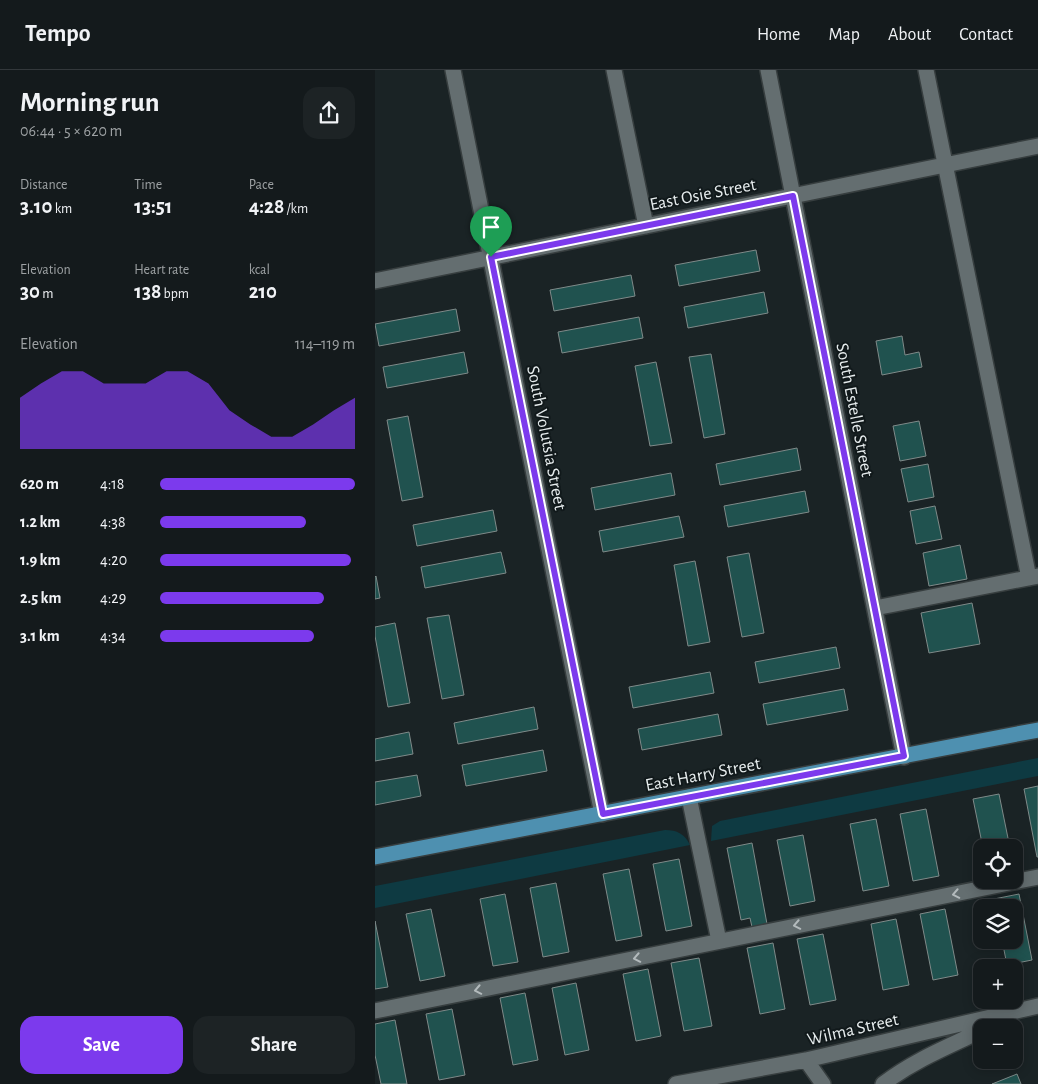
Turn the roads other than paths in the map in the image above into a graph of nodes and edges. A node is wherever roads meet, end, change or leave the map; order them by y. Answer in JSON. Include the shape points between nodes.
{"nodes":[{"id":1,"x":453,"y":70,"type":"edge"},
{"id":2,"x":614,"y":70,"type":"edge"},
{"id":3,"x":768,"y":70,"type":"edge"},
{"id":4,"x":926,"y":70,"type":"edge"},
{"id":5,"x":1038,"y":146,"type":"edge"},
{"id":6,"x":945,"y":165,"type":"junction"},
{"id":7,"x":793,"y":196,"type":"junction"},
{"id":8,"x":646,"y":226,"type":"junction"},
{"id":9,"x":491,"y":257,"type":"junction"},
{"id":10,"x":375,"y":281,"type":"edge"},
{"id":11,"x":1034,"y":577,"type":"edge"},
{"id":12,"x":875,"y":608,"type":"junction"},
{"id":13,"x":1038,"y":730,"type":"edge"},
{"id":14,"x":904,"y":756,"type":"junction"},
{"id":15,"x":689,"y":797,"type":"junction"},
{"id":16,"x":603,"y":814,"type":"junction"},
{"id":17,"x":375,"y":857,"type":"edge"},
{"id":18,"x":1038,"y":877,"type":"edge"},
{"id":19,"x":719,"y":941,"type":"junction"},
{"id":20,"x":1038,"y":1008,"type":"edge"},
{"id":21,"x":375,"y":1011,"type":"edge"},
{"id":22,"x":1012,"y":1019,"type":"edge"},
{"id":23,"x":973,"y":1035,"type":"edge"},
{"id":24,"x":806,"y":1060,"type":"junction"},
{"id":25,"x":676,"y":1084,"type":"edge"},
{"id":26,"x":823,"y":1084,"type":"edge"},
{"id":27,"x":883,"y":1084,"type":"edge"}],
"edges":[{"from":1,"to":9,"type":"street","name":"South Volutsia Street"},
{"from":2,"to":8,"type":"street"},
{"from":3,"to":7,"type":"street","name":"South Estelle Street"},
{"from":4,"to":6,"type":"street"},
{"from":5,"to":6,"type":"street","name":"East Osie Street"},
{"from":6,"to":7,"type":"street","name":"East Osie Street"},
{"from":6,"to":11,"type":"street"},
{"from":7,"to":8,"type":"street","name":"East Osie Street"},
{"from":7,"to":12,"type":"street","name":"South Estelle Street"},
{"from":8,"to":9,"type":"street","name":"East Osie Street"},
{"from":9,"to":10,"type":"street","name":"East Osie Street"},
{"from":9,"to":16,"type":"street","name":"South Volutsia Street"},
{"from":11,"to":12,"type":"street"},
{"from":12,"to":14,"type":"street","name":"South Estelle Street"},
{"from":13,"to":14,"type":"main road","name":"East Harry Street"},
{"from":14,"to":15,"type":"main road","name":"East Harry Street"},
{"from":15,"to":16,"type":"main road","name":"East Harry Street"},
{"from":15,"to":19,"type":"street"},
{"from":16,"to":17,"type":"main road","name":"East Harry Street"},
{"from":18,"to":19,"type":"street","one_way":true},
{"from":19,"to":21,"type":"street","one_way":true},
{"from":20,"to":22,"type":"street"},
{"from":20,"to":24,"type":"street","name":"Wilma Street"},
{"from":23,"to":27,"type":"street","via":[[902,1069]]},
{"from":24,"to":25,"type":"street","name":"Wilma Street"},
{"from":24,"to":26,"type":"street"}]}
